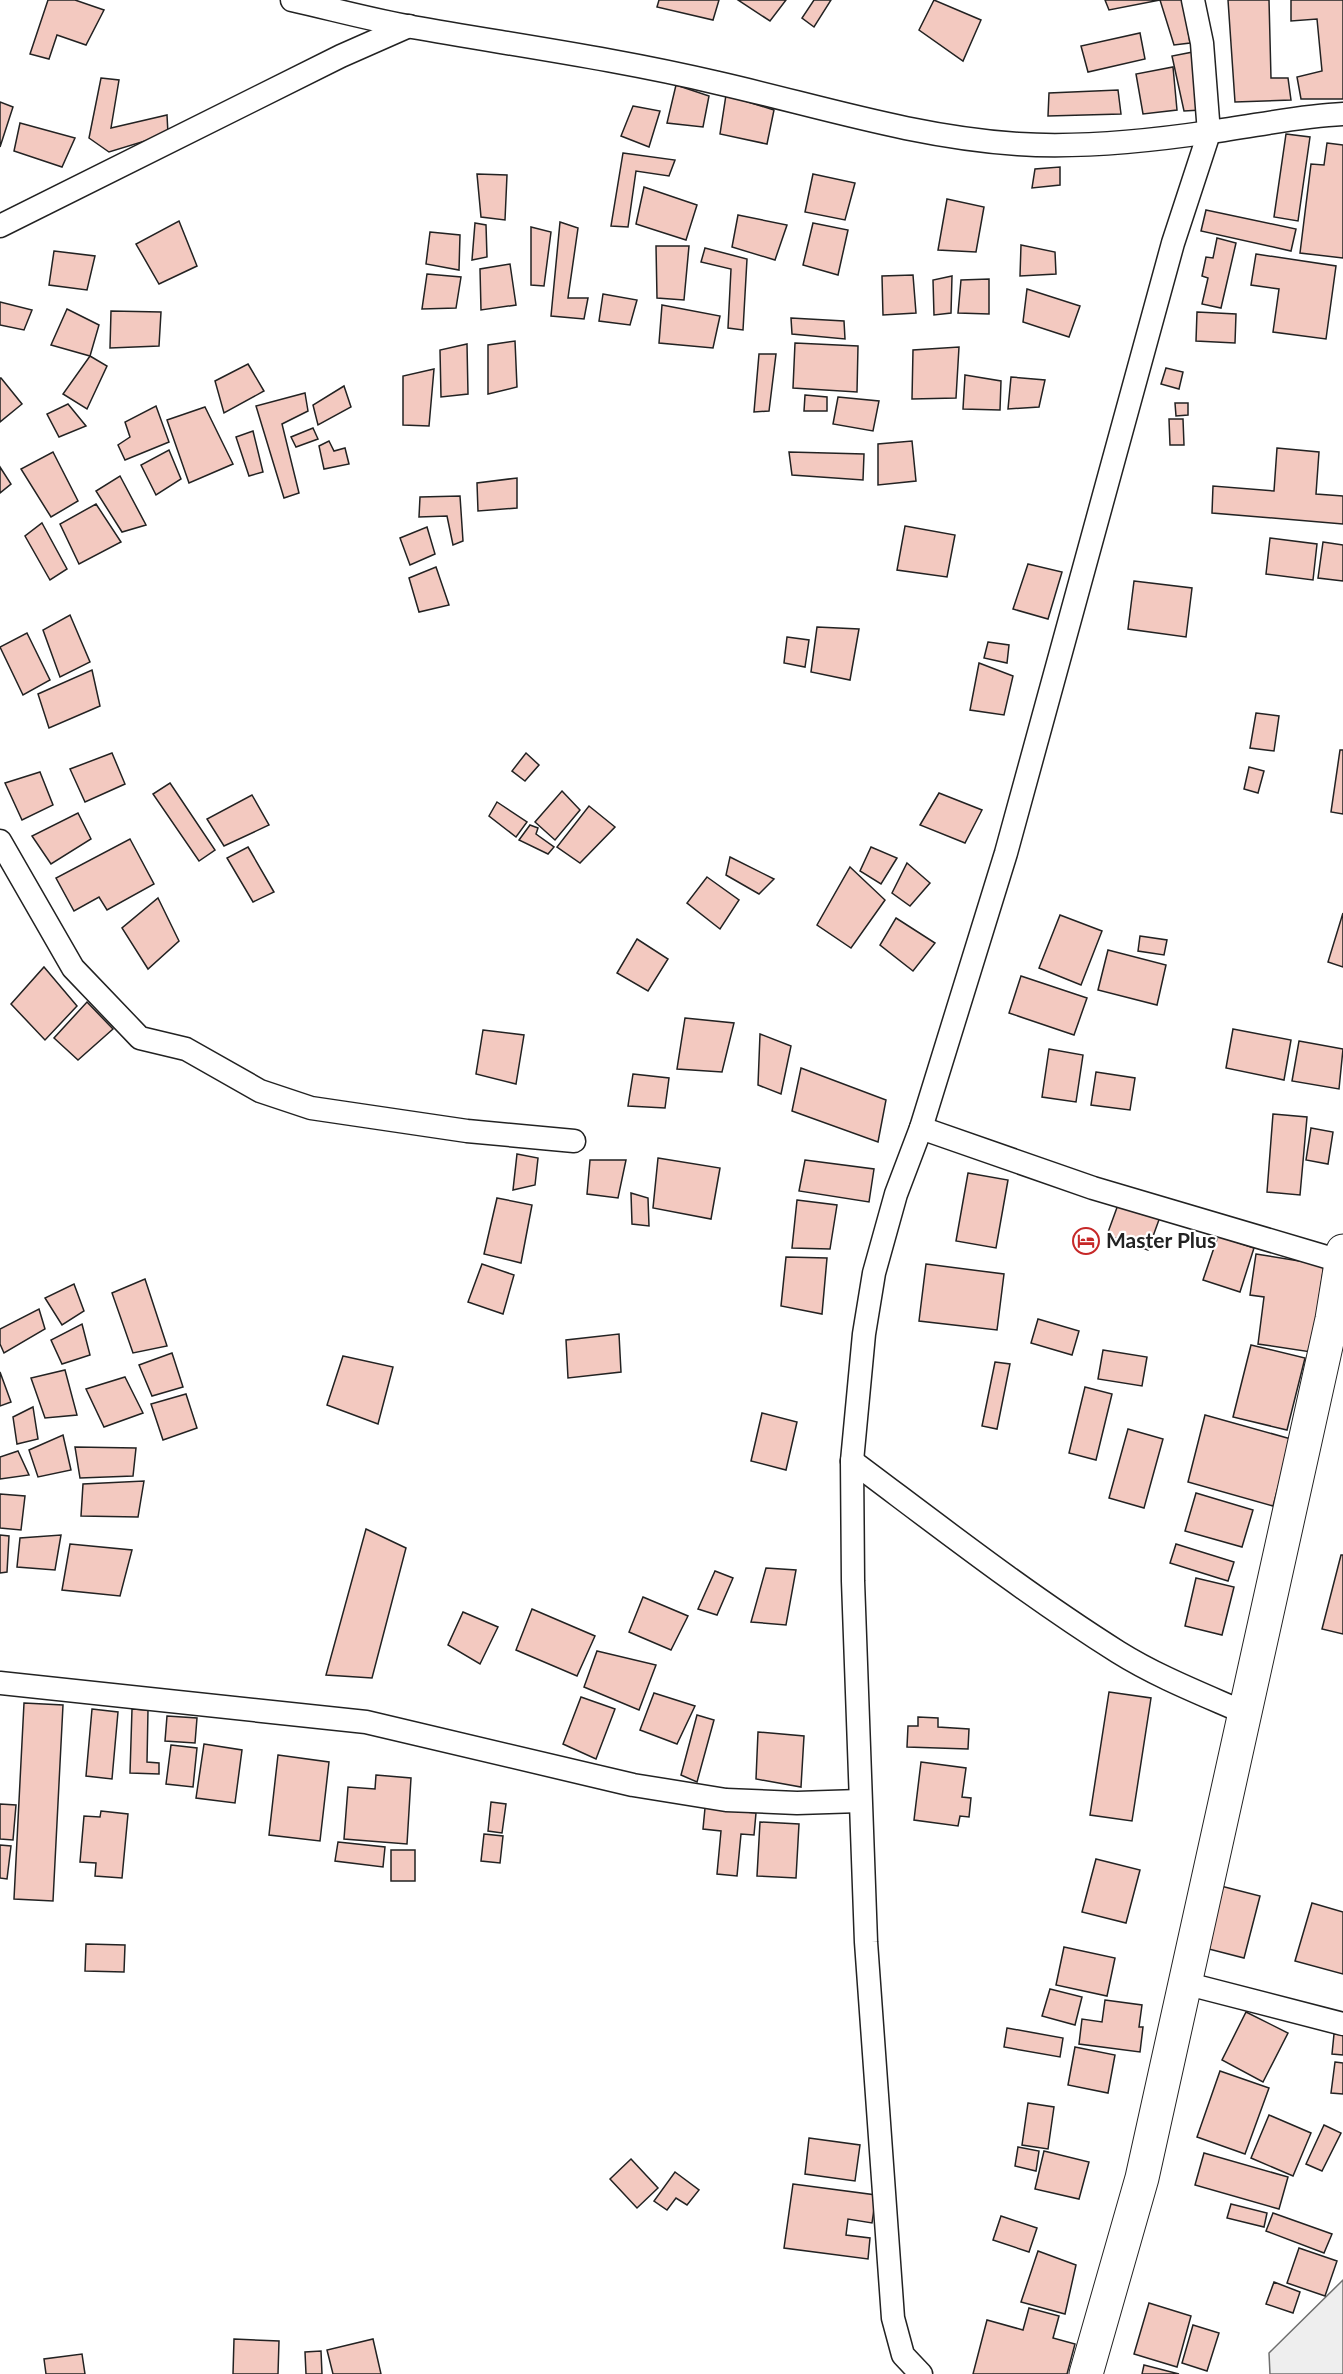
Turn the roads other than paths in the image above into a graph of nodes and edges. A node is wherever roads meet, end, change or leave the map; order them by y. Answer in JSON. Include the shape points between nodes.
{"nodes":[{"id":1,"x":292,"y":0,"type":"edge"},
{"id":2,"x":1193,"y":0,"type":"edge"},
{"id":3,"x":409,"y":26,"type":"junction"},
{"id":4,"x":1343,"y":114,"type":"edge"},
{"id":5,"x":1209,"y":133,"type":"junction"},
{"id":6,"x":0,"y":226,"type":"edge"},
{"id":7,"x":0,"y":841,"type":"edge"},
{"id":8,"x":921,"y":1128,"type":"junction"},
{"id":9,"x":574,"y":1141,"type":"dead end"},
{"id":10,"x":1342,"y":1256,"type":"edge"},
{"id":11,"x":1337,"y":1319,"type":"edge"},
{"id":12,"x":852,"y":1461,"type":"junction"},
{"id":13,"x":0,"y":1683,"type":"edge"},
{"id":14,"x":1245,"y":1713,"type":"junction"},
{"id":15,"x":860,"y":1802,"type":"junction"},
{"id":16,"x":1184,"y":1983,"type":"junction"},
{"id":17,"x":1343,"y":2024,"type":"edge"},
{"id":18,"x":921,"y":2374,"type":"edge"},
{"id":19,"x":1086,"y":2374,"type":"edge"}],
"edges":[{"from":1,"to":3,"type":"street"},
{"from":2,"to":5,"type":"street","via":[[1202,43]]},
{"from":3,"to":5,"type":"street","via":[[718,82],[903,130],[946,137],[1073,145]]},
{"from":3,"to":6,"type":"street","via":[[330,61]]},
{"from":4,"to":5,"type":"street","via":[[1303,116]]},
{"from":5,"to":8,"type":"street","via":[[1173,243],[1006,853]]},
{"from":7,"to":9,"type":"street","via":[[73,968],[140,1038],[186,1049],[260,1091],[311,1108],[467,1131]]},
{"from":8,"to":10,"type":"street","via":[[1094,1188]]},
{"from":8,"to":12,"type":"street","via":[[896,1194],[874,1273]]},
{"from":10,"to":11,"type":"highway"},
{"from":11,"to":14,"type":"highway"},
{"from":12,"to":14,"type":"street","via":[[1006,1575],[1119,1652]]},
{"from":12,"to":15,"type":"street"},
{"from":13,"to":15,"type":"street","via":[[366,1722],[633,1785],[726,1800]]},
{"from":14,"to":16,"type":"highway"},
{"from":15,"to":18,"type":"street","via":[[893,2318],[903,2355]]},
{"from":16,"to":17,"type":"street"},
{"from":16,"to":19,"type":"highway","via":[[1142,2178]]}]}
